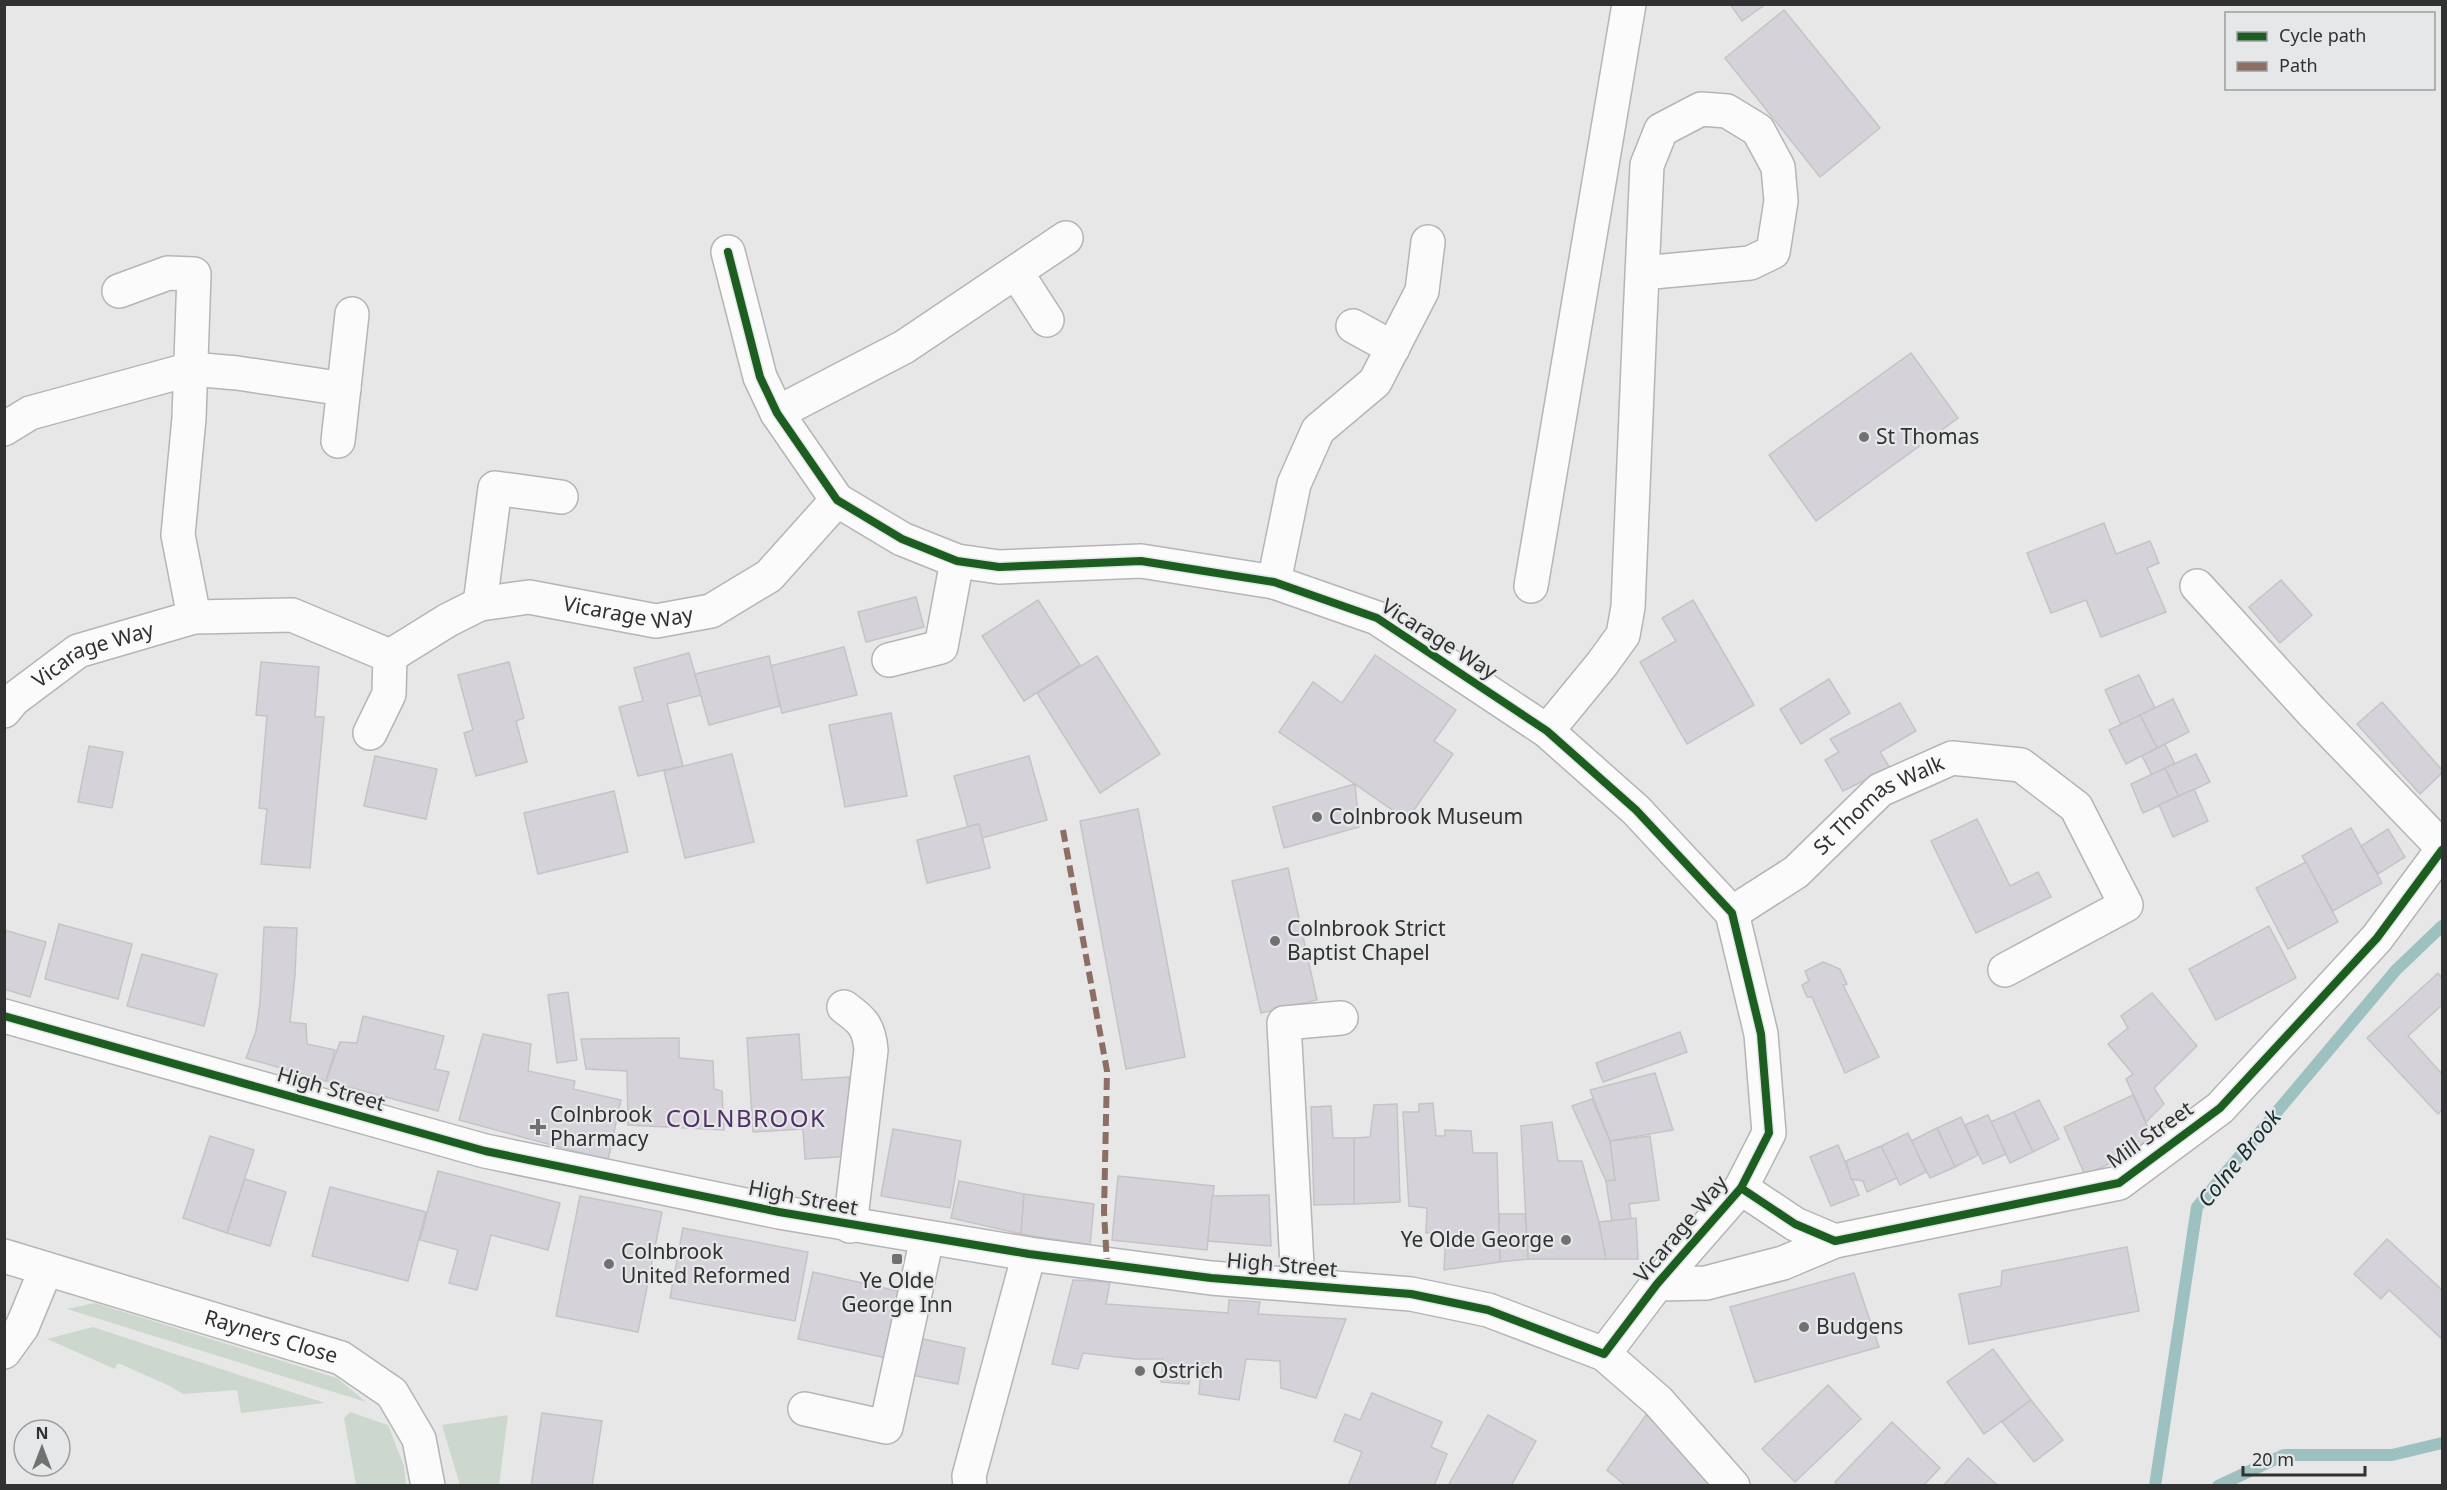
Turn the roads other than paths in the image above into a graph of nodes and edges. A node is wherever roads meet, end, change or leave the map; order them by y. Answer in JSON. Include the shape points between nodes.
{"nodes":[{"id":1,"x":1629,"y":4,"type":"edge"},
{"id":2,"x":1066,"y":238,"type":"dead end"},
{"id":3,"x":1428,"y":242,"type":"dead end"},
{"id":4,"x":728,"y":252,"type":"dead end"},
{"id":5,"x":1016,"y":272,"type":"junction"},
{"id":6,"x":1642,"y":273,"type":"junction"},
{"id":7,"x":119,"y":291,"type":"dead end"},
{"id":8,"x":352,"y":314,"type":"dead end"},
{"id":9,"x":1047,"y":320,"type":"dead end"},
{"id":10,"x":1353,"y":326,"type":"dead end"},
{"id":11,"x":1393,"y":348,"type":"junction"},
{"id":12,"x":191,"y":369,"type":"junction"},
{"id":13,"x":344,"y":389,"type":"junction"},
{"id":14,"x":777,"y":413,"type":"junction"},
{"id":15,"x":4,"y":429,"type":"edge"},
{"id":16,"x":338,"y":441,"type":"dead end"},
{"id":17,"x":561,"y":497,"type":"dead end"},
{"id":18,"x":837,"y":500,"type":"junction"},
{"id":19,"x":957,"y":561,"type":"junction"},
{"id":20,"x":1274,"y":582,"type":"junction"},
{"id":21,"x":1531,"y":586,"type":"dead end"},
{"id":22,"x":2197,"y":586,"type":"dead end"},
{"id":23,"x":480,"y":604,"type":"junction"},
{"id":24,"x":194,"y":617,"type":"junction"},
{"id":25,"x":390,"y":656,"type":"junction"},
{"id":26,"x":889,"y":660,"type":"dead end"},
{"id":27,"x":4,"y":711,"type":"edge"},
{"id":28,"x":1546,"y":731,"type":"junction"},
{"id":29,"x":370,"y":733,"type":"dead end"},
{"id":30,"x":2442,"y":849,"type":"edge"},
{"id":31,"x":1732,"y":913,"type":"junction"},
{"id":32,"x":2005,"y":970,"type":"dead end"},
{"id":33,"x":844,"y":1007,"type":"dead end"},
{"id":34,"x":4,"y":1017,"type":"edge"},
{"id":35,"x":1341,"y":1018,"type":"dead end"},
{"id":36,"x":1741,"y":1188,"type":"junction"},
{"id":37,"x":850,"y":1226,"type":"junction"},
{"id":38,"x":927,"y":1238,"type":"junction"},
{"id":39,"x":1835,"y":1241,"type":"junction"},
{"id":40,"x":1029,"y":1254,"type":"junction"},
{"id":41,"x":4,"y":1256,"type":"edge"},
{"id":42,"x":45,"y":1269,"type":"junction"},
{"id":43,"x":1298,"y":1284,"type":"junction"},
{"id":44,"x":1657,"y":1284,"type":"junction"},
{"id":45,"x":4,"y":1352,"type":"edge"},
{"id":46,"x":1604,"y":1354,"type":"junction"},
{"id":47,"x":805,"y":1408,"type":"dead end"},
{"id":48,"x":428,"y":1485,"type":"edge"},
{"id":49,"x":970,"y":1485,"type":"edge"},
{"id":50,"x":1733,"y":1485,"type":"edge"}],
"edges":[{"from":1,"to":21,"type":"street"},
{"from":2,"to":5,"type":"street"},
{"from":3,"to":11,"type":"street","via":[[1422,291]]},
{"from":4,"to":14,"type":"street","name":"Vicarage Way","via":[[760,377]]},
{"from":5,"to":9,"type":"street"},
{"from":5,"to":14,"type":"street","via":[[904,347]]},
{"from":6,"to":6,"type":"street","via":[[1647,165],[1661,130],[1701,109],[1727,111],[1758,130],[1778,166],[1781,201],[1773,252],[1750,263]]},
{"from":6,"to":28,"type":"street","via":[[1628,607],[1623,635]]},
{"from":7,"to":12,"type":"street","via":[[168,273],[194,274]]},
{"from":8,"to":13,"type":"street"},
{"from":10,"to":11,"type":"street"},
{"from":11,"to":20,"type":"street","via":[[1375,382],[1318,430],[1294,484]]},
{"from":12,"to":13,"type":"street"},
{"from":12,"to":15,"type":"street","via":[[30,413]]},
{"from":12,"to":24,"type":"street","via":[[178,535]]},
{"from":13,"to":16,"type":"street"},
{"from":14,"to":18,"type":"street","name":"Vicarage Way"},
{"from":17,"to":23,"type":"street","via":[[495,488]]},
{"from":18,"to":19,"type":"street","name":"Vicarage Way","via":[[902,539]]},
{"from":18,"to":23,"type":"street","name":"Vicarage Way","via":[[769,576],[711,610],[656,621],[530,597]]},
{"from":19,"to":20,"type":"street","name":"Vicarage Way","via":[[999,567],[1141,561]]},
{"from":19,"to":26,"type":"street","via":[[941,647]]},
{"from":20,"to":28,"type":"street","name":"Vicarage Way","via":[[1377,618]]},
{"from":22,"to":30,"type":"street"},
{"from":23,"to":25,"type":"street","name":"Vicarage Way"},
{"from":24,"to":25,"type":"street","name":"Vicarage Way","via":[[292,615]]},
{"from":24,"to":27,"type":"street","name":"Vicarage Way","via":[[78,651],[14,699]]},
{"from":25,"to":29,"type":"street","via":[[388,694]]},
{"from":28,"to":31,"type":"street","name":"Vicarage Way","via":[[1636,810]]},
{"from":30,"to":39,"type":"street","name":"Mill Street","via":[[2377,938],[2220,1108],[2119,1183]]},
{"from":31,"to":32,"type":"street","name":"St Thomas Walk","via":[[1796,872],[1880,790],[1952,758],[2021,765],[2076,807],[2126,905]]},
{"from":31,"to":36,"type":"street","name":"Vicarage Way","via":[[1761,1034],[1769,1133]]},
{"from":33,"to":37,"type":"street","via":[[861,1020],[870,1035],[871,1050]]},
{"from":34,"to":37,"type":"street","name":"High Street","via":[[485,1151]]},
{"from":35,"to":43,"type":"street","via":[[1284,1023]]},
{"from":36,"to":39,"type":"street","via":[[1795,1224]]},
{"from":36,"to":44,"type":"street","name":"Vicarage Way"},
{"from":37,"to":38,"type":"street","name":"High Street"},
{"from":38,"to":40,"type":"street","name":"High Street"},
{"from":38,"to":47,"type":"street","via":[[886,1427]]},
{"from":39,"to":44,"type":"street","name":"Mill Street","via":[[1783,1263],[1706,1283]]},
{"from":40,"to":43,"type":"street","name":"High Street","via":[[1211,1278]]},
{"from":40,"to":49,"type":"street","via":[[969,1476]]},
{"from":41,"to":42,"type":"street","name":"Rayners Close"},
{"from":42,"to":45,"type":"street","via":[[22,1327]]},
{"from":42,"to":48,"type":"street","name":"Rayners Close","via":[[341,1358],[392,1393],[419,1439]]},
{"from":43,"to":46,"type":"street","name":"High Street","via":[[1412,1294],[1488,1310]]},
{"from":44,"to":46,"type":"street","name":"Vicarage Way"},
{"from":46,"to":50,"type":"street","via":[[1658,1401]]}]}
